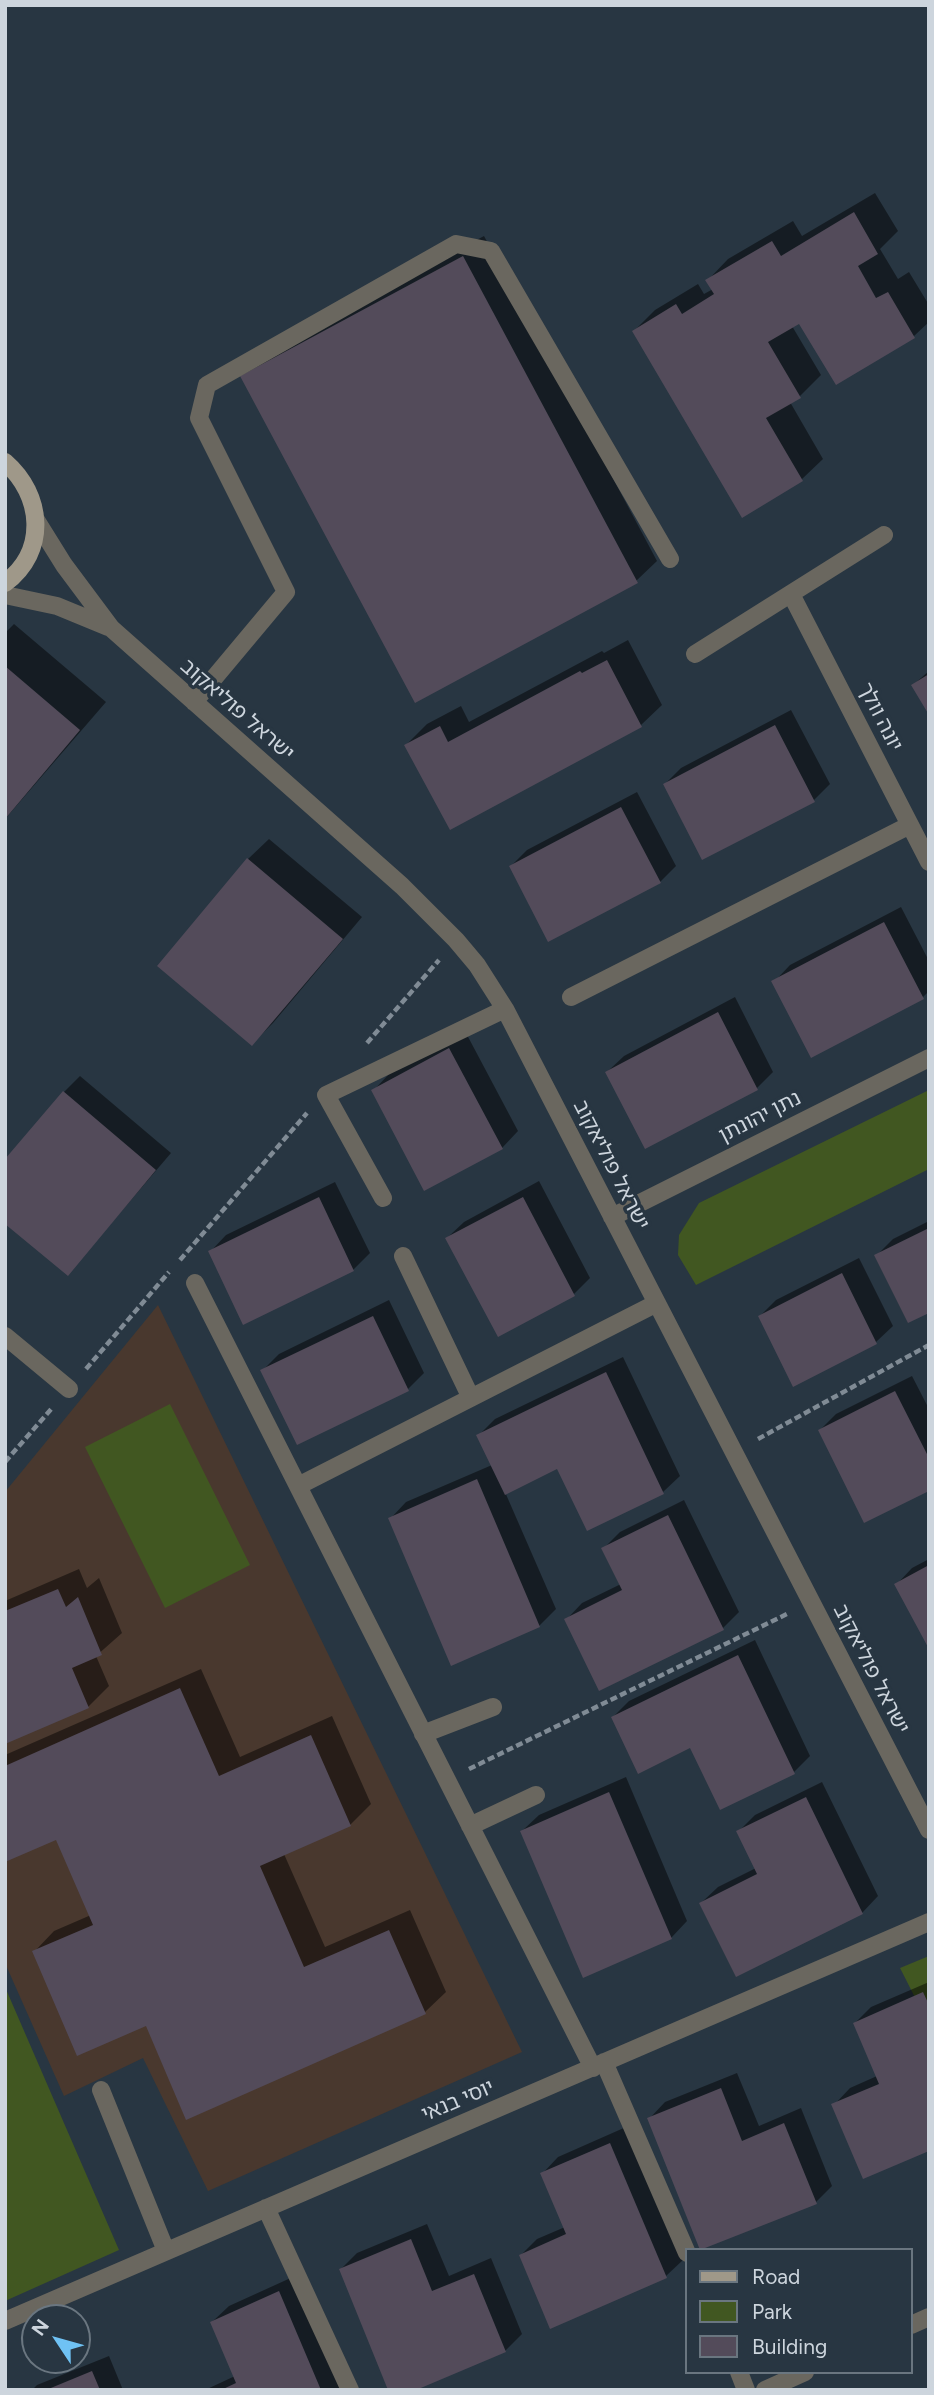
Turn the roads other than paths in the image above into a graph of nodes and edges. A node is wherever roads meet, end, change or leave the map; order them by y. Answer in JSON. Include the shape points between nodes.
{"nodes":[{"id":1,"x":5,"y":462,"type":"edge"},
{"id":2,"x":36,"y":520,"type":"junction"},
{"id":3,"x":884,"y":535,"type":"dead end"},
{"id":4,"x":670,"y":559,"type":"dead end"},
{"id":5,"x":5,"y":583,"type":"edge"},
{"id":6,"x":790,"y":594,"type":"junction"},
{"id":7,"x":5,"y":595,"type":"edge"},
{"id":8,"x":111,"y":628,"type":"junction"},
{"id":9,"x":695,"y":654,"type":"dead end"},
{"id":10,"x":194,"y":702,"type":"junction"},
{"id":11,"x":910,"y":825,"type":"junction"},
{"id":12,"x":929,"y":862,"type":"edge"},
{"id":13,"x":571,"y":997,"type":"dead end"},
{"id":14,"x":505,"y":1009,"type":"junction"},
{"id":15,"x":929,"y":1058,"type":"edge"},
{"id":16,"x":383,"y":1198,"type":"dead end"},
{"id":17,"x":612,"y":1217,"type":"junction"},
{"id":18,"x":403,"y":1256,"type":"dead end"},
{"id":19,"x":195,"y":1283,"type":"dead end"},
{"id":20,"x":657,"y":1303,"type":"junction"},
{"id":21,"x":5,"y":1336,"type":"edge"},
{"id":22,"x":69,"y":1389,"type":"road end"},
{"id":23,"x":471,"y":1398,"type":"junction"},
{"id":24,"x":298,"y":1486,"type":"junction"},
{"id":25,"x":493,"y":1707,"type":"dead end"},
{"id":26,"x":423,"y":1734,"type":"junction"},
{"id":27,"x":536,"y":1795,"type":"dead end"},
{"id":28,"x":470,"y":1826,"type":"junction"},
{"id":29,"x":929,"y":1830,"type":"edge"},
{"id":30,"x":929,"y":1922,"type":"edge"},
{"id":31,"x":598,"y":2065,"type":"junction"},
{"id":32,"x":101,"y":2090,"type":"dead end"},
{"id":33,"x":266,"y":2208,"type":"junction"},
{"id":34,"x":685,"y":2249,"type":"edge"},
{"id":35,"x":166,"y":2251,"type":"junction"},
{"id":36,"x":929,"y":2317,"type":"edge"},
{"id":37,"x":5,"y":2320,"type":"edge"},
{"id":38,"x":913,"y":2324,"type":"edge"},
{"id":39,"x":740,"y":2374,"type":"edge"},
{"id":40,"x":801,"y":2374,"type":"edge"},
{"id":41,"x":350,"y":2390,"type":"edge"},
{"id":42,"x":747,"y":2390,"type":"edge"},
{"id":43,"x":765,"y":2390,"type":"edge"}],
"edges":[{"from":1,"to":2,"type":"main road","via":[[32,495]]},
{"from":2,"to":5,"type":"main road","via":[[24,564]]},
{"from":2,"to":8,"type":"street","name":"ישראל פוליאקוב"},
{"from":3,"to":6,"type":"street"},
{"from":4,"to":10,"type":"street","via":[[491,251],[456,244],[207,385],[199,418],[286,592]]},
{"from":6,"to":9,"type":"street"},
{"from":6,"to":11,"type":"street","name":"יונה וולך"},
{"from":7,"to":8,"type":"street","name":"ישראל פוליאקוב","via":[[57,606]]},
{"from":8,"to":10,"type":"street","name":"ישראל פוליאקוב"},
{"from":10,"to":14,"type":"street","name":"ישראל פוליאקוב","via":[[402,886],[477,965]]},
{"from":11,"to":12,"type":"street","name":"יונה וולך"},
{"from":11,"to":13,"type":"street"},
{"from":14,"to":16,"type":"street","via":[[326,1095]]},
{"from":14,"to":17,"type":"street","name":"ישראל פוליאקוב"},
{"from":15,"to":17,"type":"street","name":"נתן יהונתן"},
{"from":17,"to":20,"type":"street","name":"ישראל פוליאקוב"},
{"from":18,"to":23,"type":"street"},
{"from":19,"to":24,"type":"street"},
{"from":20,"to":23,"type":"street"},
{"from":20,"to":29,"type":"street","name":"ישראל פוליאקוב"},
{"from":21,"to":22,"type":"street"},
{"from":23,"to":24,"type":"street"},
{"from":24,"to":26,"type":"street"},
{"from":25,"to":26,"type":"street"},
{"from":26,"to":28,"type":"street"},
{"from":27,"to":28,"type":"street"},
{"from":28,"to":31,"type":"street"},
{"from":30,"to":31,"type":"street","name":"יוסי בנאי"},
{"from":31,"to":33,"type":"street","name":"יוסי בנאי"},
{"from":31,"to":34,"type":"street"},
{"from":32,"to":35,"type":"street"},
{"from":33,"to":35,"type":"street","name":"יוסי בנאי"},
{"from":33,"to":41,"type":"street"},
{"from":35,"to":37,"type":"street","name":"יוסי בנאי"},
{"from":36,"to":38,"type":"street"},
{"from":39,"to":42,"type":"street"},
{"from":40,"to":43,"type":"street"}]}
